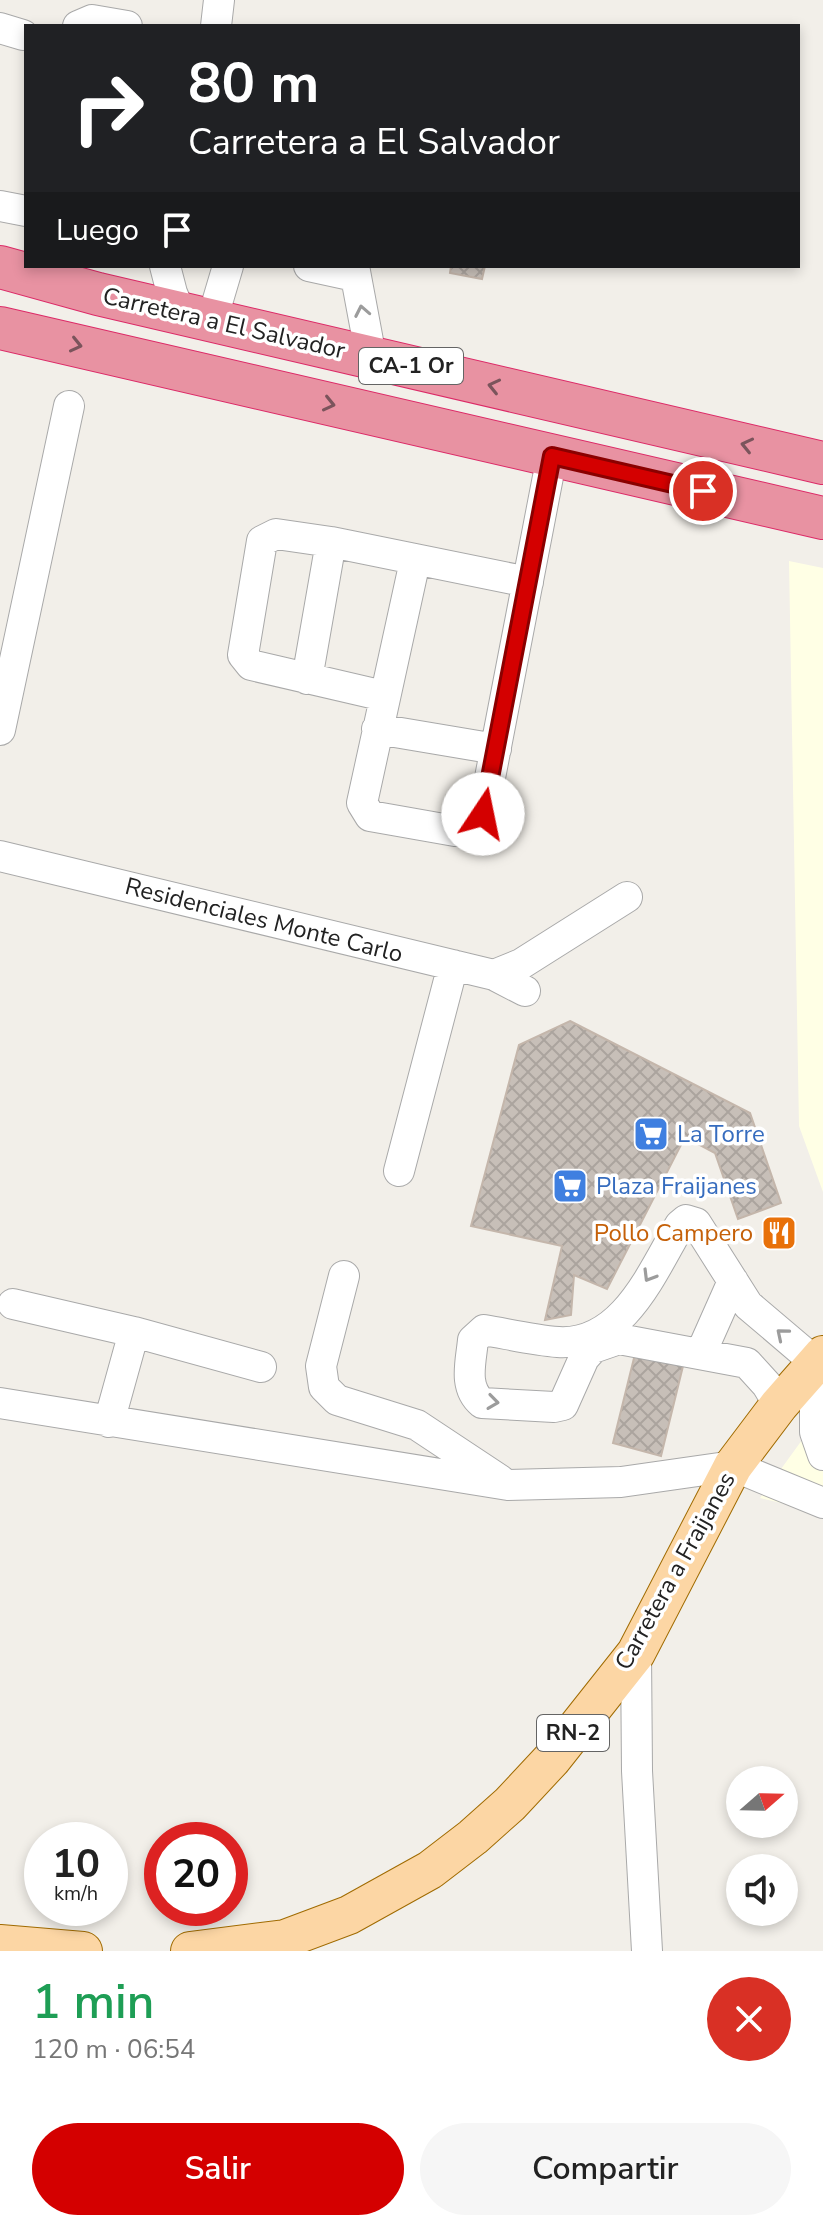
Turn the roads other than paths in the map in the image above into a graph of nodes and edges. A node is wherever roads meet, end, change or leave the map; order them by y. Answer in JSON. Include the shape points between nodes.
{"nodes":[{"id":1,"x":219,"y":0,"type":"edge"},
{"id":2,"x":83,"y":24,"type":"edge"},
{"id":3,"x":115,"y":24,"type":"edge"},
{"id":4,"x":216,"y":24,"type":"edge"},
{"id":5,"x":0,"y":206,"type":"edge"},
{"id":6,"x":24,"y":211,"type":"edge"},
{"id":7,"x":26,"y":268,"type":"edge"},
{"id":8,"x":157,"y":268,"type":"edge"},
{"id":9,"x":166,"y":268,"type":"edge"},
{"id":10,"x":227,"y":268,"type":"edge"},
{"id":11,"x":327,"y":268,"type":"edge"},
{"id":12,"x":354,"y":271,"type":"edge"},
{"id":13,"x":107,"y":287,"type":"edge"},
{"id":14,"x":196,"y":316,"type":"junction"},
{"id":15,"x":0,"y":328,"type":"edge"},
{"id":16,"x":371,"y":357,"type":"junction"},
{"id":17,"x":69,"y":406,"type":"dead end"},
{"id":18,"x":552,"y":456,"type":"junction"},
{"id":19,"x":823,"y":463,"type":"edge"},
{"id":20,"x":823,"y":518,"type":"edge"},
{"id":21,"x":331,"y":542,"type":"junction"},
{"id":22,"x":415,"y":561,"type":"junction"},
{"id":23,"x":528,"y":582,"type":"junction"},
{"id":24,"x":307,"y":679,"type":"junction"},
{"id":25,"x":384,"y":696,"type":"junction"},
{"id":26,"x":377,"y":729,"type":"junction"},
{"id":27,"x":0,"y":730,"type":"edge"},
{"id":28,"x":496,"y":749,"type":"junction"},
{"id":29,"x":0,"y":856,"type":"edge"},
{"id":30,"x":627,"y":897,"type":"dead end"},
{"id":31,"x":453,"y":965,"type":"junction"},
{"id":32,"x":494,"y":975,"type":"junction"},
{"id":33,"x":525,"y":991,"type":"dead end"},
{"id":34,"x":399,"y":1171,"type":"dead end"},
{"id":35,"x":344,"y":1276,"type":"dead end"},
{"id":36,"x":733,"y":1281,"type":"junction"},
{"id":37,"x":13,"y":1304,"type":"dead end"},
{"id":38,"x":134,"y":1332,"type":"junction"},
{"id":39,"x":701,"y":1353,"type":"junction"},
{"id":40,"x":819,"y":1358,"type":"edge"},
{"id":41,"x":261,"y":1367,"type":"dead end"},
{"id":42,"x":0,"y":1403,"type":"edge"},
{"id":43,"x":779,"y":1405,"type":"junction"},
{"id":44,"x":109,"y":1422,"type":"junction"},
{"id":45,"x":823,"y":1455,"type":"edge"},
{"id":46,"x":733,"y":1466,"type":"junction"},
{"id":47,"x":508,"y":1485,"type":"junction"},
{"id":48,"x":823,"y":1503,"type":"edge"},
{"id":49,"x":636,"y":1653,"type":"junction"},
{"id":50,"x":0,"y":1944,"type":"edge"},
{"id":51,"x":83,"y":1951,"type":"edge"},
{"id":52,"x":190,"y":1951,"type":"edge"},
{"id":53,"x":647,"y":1951,"type":"edge"}],
"edges":[{"from":1,"to":4,"type":"street"},
{"from":2,"to":3,"type":"street"},
{"from":5,"to":6,"type":"street"},
{"from":7,"to":13,"type":"highway","name":"Carretera a El Salvador","number":"CA-1 Or"},
{"from":8,"to":13,"type":"street","via":[[145,287]]},
{"from":9,"to":14,"type":"street","via":[[172,293]]},
{"from":10,"to":14,"type":"street"},
{"from":11,"to":12,"type":"street"},
{"from":16,"to":12,"type":"street","one_way":true},
{"from":13,"to":14,"type":"highway","name":"Carretera a El Salvador","number":"CA-1 Or"},
{"from":14,"to":16,"type":"highway","name":"Carretera a El Salvador","number":"CA-1 Or"},
{"from":15,"to":18,"type":"highway","number":"CA-1 Or","one_way":true},
{"from":19,"to":16,"type":"highway","name":"Carretera a El Salvador","number":"CA-1 Or","one_way":true},
{"from":17,"to":27,"type":"street"},
{"from":18,"to":20,"type":"highway","number":"CA-1 Or"},
{"from":18,"to":23,"type":"street"},
{"from":21,"to":22,"type":"street"},
{"from":21,"to":24,"type":"street"},
{"from":21,"to":24,"type":"street","via":[[276,534],[262,541],[243,655],[251,665]]},
{"from":22,"to":23,"type":"street"},
{"from":22,"to":25,"type":"street"},
{"from":23,"to":28,"type":"street"},
{"from":24,"to":25,"type":"street"},
{"from":25,"to":26,"type":"street"},
{"from":26,"to":28,"type":"street"},
{"from":26,"to":28,"type":"street","via":[[362,803],[370,816],[455,831],[483,814]]},
{"from":29,"to":31,"type":"street","name":"Residenciales Monte Carlo"},
{"from":30,"to":32,"type":"street"},
{"from":31,"to":32,"type":"street","name":"Residenciales Monte Carlo"},
{"from":31,"to":34,"type":"street"},
{"from":32,"to":33,"type":"street","name":"Residenciales Monte Carlo"},
{"from":35,"to":47,"type":"street","via":[[321,1366],[324,1387],[337,1400],[417,1425]]},
{"from":36,"to":39,"type":"street"},
{"from":36,"to":39,"type":"street","one_way":true,"via":[[696,1223],[686,1220],[615,1323],[591,1336],[559,1342],[484,1330],[473,1340],[469,1386],[482,1403],[554,1407],[563,1405],[584,1358],[608,1341]]},
{"from":40,"to":36,"type":"street","one_way":true,"via":[[755,1311]]},
{"from":37,"to":38,"type":"street"},
{"from":38,"to":41,"type":"street"},
{"from":38,"to":44,"type":"street"},
{"from":39,"to":43,"type":"street","via":[[747,1363]]},
{"from":40,"to":43,"type":"main road","name":"Carretera a Fraijanes","number":"RN-2"},
{"from":40,"to":45,"type":"street","via":[[815,1432]]},
{"from":42,"to":44,"type":"street"},
{"from":43,"to":46,"type":"main road","name":"Carretera a Fraijanes","number":"RN-2"},
{"from":44,"to":47,"type":"street"},
{"from":46,"to":47,"type":"street","via":[[621,1482]]},
{"from":46,"to":48,"type":"street"},
{"from":46,"to":49,"type":"main road","name":"Carretera a Fraijanes","number":"RN-2"},
{"from":49,"to":52,"type":"main road","name":"Carretera a Fraijanes","number":"RN-2","via":[[510,1804],[430,1870],[349,1915],[285,1939]]},
{"from":49,"to":53,"type":"street"},
{"from":50,"to":51,"type":"main road"}]}
